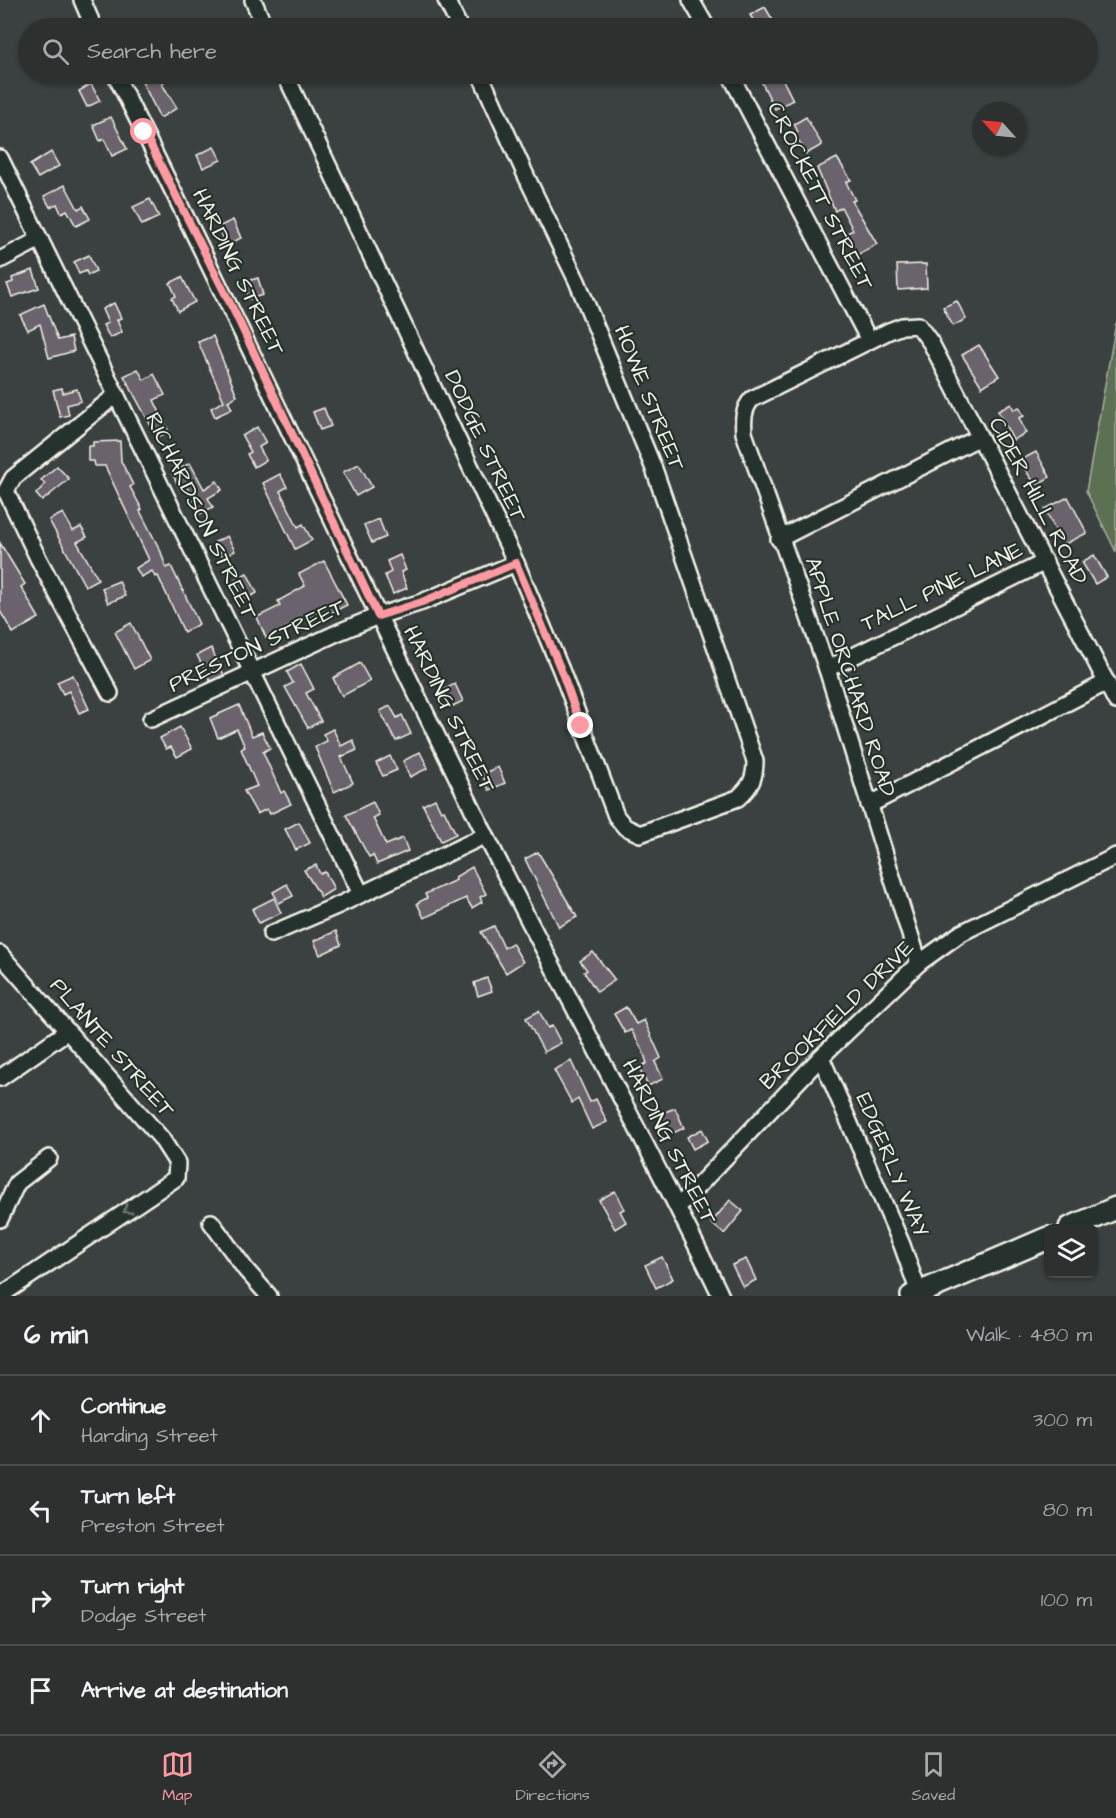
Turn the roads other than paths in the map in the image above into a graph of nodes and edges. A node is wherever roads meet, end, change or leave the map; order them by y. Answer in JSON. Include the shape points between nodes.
{"nodes":[{"id":1,"x":82,"y":0,"type":"edge"},
{"id":2,"x":253,"y":0,"type":"edge"},
{"id":3,"x":446,"y":0,"type":"edge"},
{"id":4,"x":692,"y":0,"type":"edge"},
{"id":5,"x":90,"y":18,"type":"edge"},
{"id":6,"x":261,"y":18,"type":"edge"},
{"id":7,"x":455,"y":18,"type":"edge"},
{"id":8,"x":702,"y":18,"type":"edge"},
{"id":9,"x":120,"y":84,"type":"edge"},
{"id":10,"x":290,"y":84,"type":"edge"},
{"id":11,"x":485,"y":84,"type":"edge"},
{"id":12,"x":735,"y":84,"type":"edge"},
{"id":13,"x":0,"y":158,"type":"edge"},
{"id":14,"x":40,"y":239,"type":"junction"},
{"id":15,"x":0,"y":260,"type":"edge"},
{"id":16,"x":869,"y":340,"type":"junction"},
{"id":17,"x":116,"y":395,"type":"junction"},
{"id":18,"x":978,"y":438,"type":"junction"},
{"id":19,"x":779,"y":539,"type":"junction"},
{"id":20,"x":1045,"y":562,"type":"junction"},
{"id":21,"x":516,"y":563,"type":"junction"},
{"id":22,"x":378,"y":616,"type":"junction"},
{"id":23,"x":827,"y":669,"type":"junction"},
{"id":24,"x":253,"y":673,"type":"junction"},
{"id":25,"x":1107,"y":682,"type":"junction"},
{"id":26,"x":110,"y":693,"type":"dead end"},
{"id":27,"x":1116,"y":701,"type":"edge"},
{"id":28,"x":151,"y":719,"type":"dead end"},
{"id":29,"x":869,"y":805,"type":"junction"},
{"id":30,"x":640,"y":834,"type":"joint"},
{"id":31,"x":486,"y":835,"type":"junction"},
{"id":32,"x":1116,"y":856,"type":"edge"},
{"id":33,"x":361,"y":894,"type":"junction"},
{"id":34,"x":271,"y":934,"type":"dead end"},
{"id":35,"x":0,"y":954,"type":"edge"},
{"id":36,"x":919,"y":963,"type":"junction"},
{"id":37,"x":66,"y":1032,"type":"junction"},
{"id":38,"x":822,"y":1057,"type":"junction"},
{"id":39,"x":0,"y":1078,"type":"edge"},
{"id":40,"x":49,"y":1158,"type":"dead end"},
{"id":41,"x":678,"y":1207,"type":"junction"},
{"id":42,"x":1116,"y":1208,"type":"edge"},
{"id":43,"x":0,"y":1219,"type":"edge"},
{"id":44,"x":211,"y":1222,"type":"dead end"},
{"id":45,"x":1079,"y":1224,"type":"edge"},
{"id":46,"x":1044,"y":1240,"type":"edge"},
{"id":47,"x":916,"y":1294,"type":"edge"},
{"id":48,"x":0,"y":1296,"type":"edge"},
{"id":49,"x":269,"y":1296,"type":"edge"},
{"id":50,"x":721,"y":1296,"type":"edge"}],
"edges":[{"from":1,"to":5,"type":"street"},
{"from":2,"to":6,"type":"street"},
{"from":3,"to":7,"type":"street"},
{"from":4,"to":8,"type":"street"},
{"from":9,"to":22,"type":"street","name":"HARDING STREET","via":[[237,317]]},
{"from":10,"to":21,"type":"street","name":"DODGE STREET"},
{"from":11,"to":30,"type":"street","name":"HOWE STREET","via":[[604,345],[654,469],[752,749],[755,776],[738,798]]},
{"from":12,"to":16,"type":"street","name":"CROCKETT STREET"},
{"from":13,"to":14,"type":"street","name":"RICHARDSON STREET"},
{"from":14,"to":15,"type":"street"},
{"from":14,"to":17,"type":"street","name":"RICHARDSON STREET"},
{"from":16,"to":18,"type":"street","name":"CIDER HILL ROAD","via":[[902,326],[918,325],[931,343]]},
{"from":16,"to":19,"type":"street","name":"APPLE ORCHARD ROAD","via":[[747,405],[744,433]]},
{"from":17,"to":24,"type":"street","name":"RICHARDSON STREET"},
{"from":17,"to":26,"type":"street","via":[[13,478],[6,490]]},
{"from":18,"to":19,"type":"street"},
{"from":18,"to":20,"type":"street","name":"CIDER HILL ROAD"},
{"from":19,"to":23,"type":"street","name":"APPLE ORCHARD ROAD"},
{"from":20,"to":23,"type":"street","name":"TALL PINE LANE"},
{"from":20,"to":25,"type":"street","name":"CIDER HILL ROAD"},
{"from":21,"to":22,"type":"street","name":"PRESTON STREET"},
{"from":21,"to":30,"type":"street","name":"DODGE STREET","via":[[616,816]]},
{"from":22,"to":24,"type":"street","name":"PRESTON STREET"},
{"from":22,"to":31,"type":"street","name":"HARDING STREET"},
{"from":23,"to":29,"type":"street","name":"APPLE ORCHARD ROAD"},
{"from":24,"to":28,"type":"street","name":"PRESTON STREET"},
{"from":24,"to":33,"type":"street","name":"RICHARDSON STREET"},
{"from":25,"to":27,"type":"street","name":"CIDER HILL ROAD"},
{"from":25,"to":29,"type":"street"},
{"from":29,"to":36,"type":"street","name":"APPLE ORCHARD ROAD"},
{"from":31,"to":33,"type":"street"},
{"from":31,"to":41,"type":"street","name":"HARDING STREET"},
{"from":32,"to":36,"type":"street","name":"BROOKFIELD DRIVE","via":[[961,933]]},
{"from":33,"to":34,"type":"street"},
{"from":35,"to":37,"type":"street","name":"PLANTE STREET"},
{"from":36,"to":38,"type":"street","name":"BROOKFIELD DRIVE"},
{"from":37,"to":39,"type":"street"},
{"from":37,"to":48,"type":"street","name":"PLANTE STREET","one_way":true,"via":[[161,1138],[177,1163],[176,1178]]},
{"from":38,"to":41,"type":"street","name":"BROOKFIELD DRIVE"},
{"from":38,"to":47,"type":"street","name":"EDGERLY WAY","via":[[902,1245]]},
{"from":40,"to":43,"type":"street","via":[[17,1183]]},
{"from":41,"to":50,"type":"street","name":"HARDING STREET"},
{"from":42,"to":45,"type":"street"},
{"from":44,"to":49,"type":"street"},
{"from":46,"to":47,"type":"street"}]}
